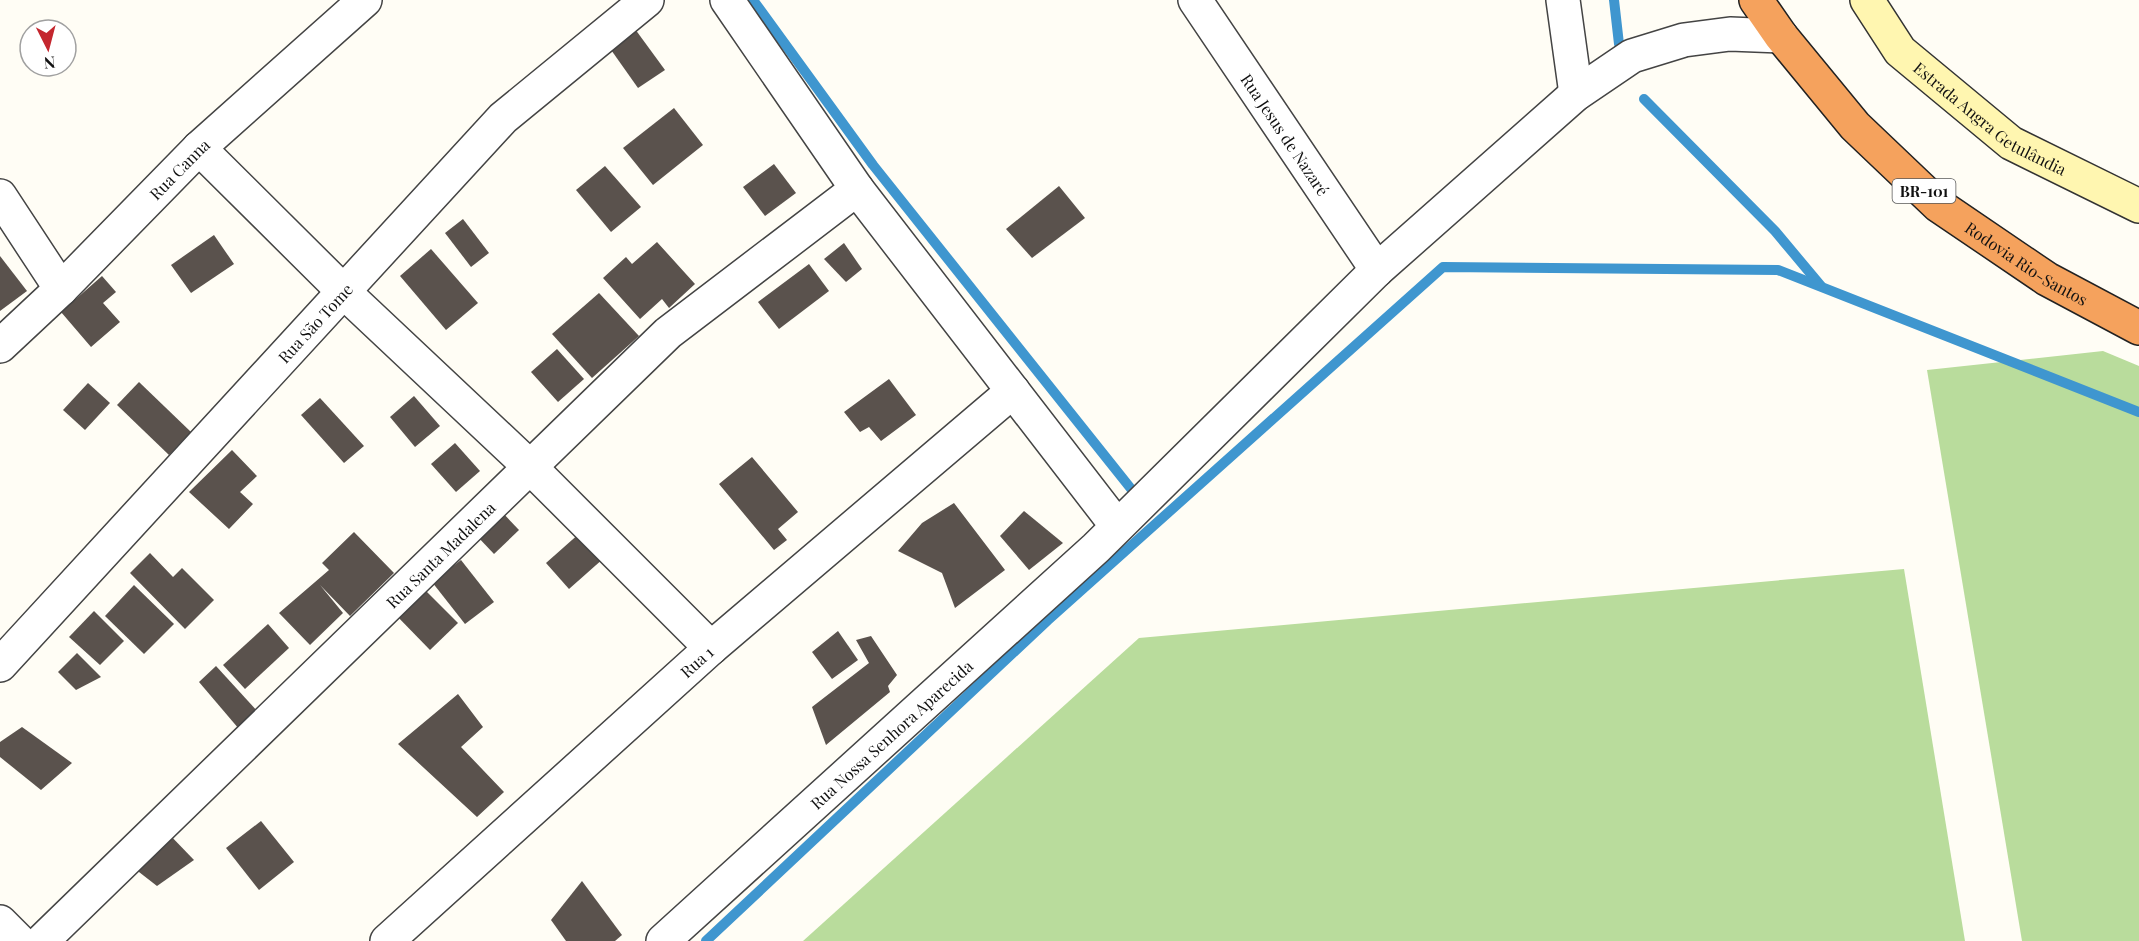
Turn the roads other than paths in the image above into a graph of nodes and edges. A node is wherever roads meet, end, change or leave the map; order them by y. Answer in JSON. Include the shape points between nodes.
{"nodes":[{"id":1,"x":365,"y":0,"type":"edge"},
{"id":2,"x":647,"y":0,"type":"edge"},
{"id":3,"x":726,"y":0,"type":"edge"},
{"id":4,"x":1195,"y":0,"type":"edge"},
{"id":5,"x":1563,"y":0,"type":"edge"},
{"id":6,"x":1756,"y":0,"type":"edge"},
{"id":7,"x":1867,"y":0,"type":"edge"},
{"id":8,"x":1781,"y":36,"type":"junction"},
{"id":9,"x":1576,"y":94,"type":"junction"},
{"id":10,"x":199,"y":148,"type":"junction"},
{"id":11,"x":857,"y":189,"type":"junction"},
{"id":12,"x":0,"y":196,"type":"edge"},
{"id":13,"x":2139,"y":206,"type":"edge"},
{"id":14,"x":1377,"y":270,"type":"junction"},
{"id":15,"x":61,"y":289,"type":"junction"},
{"id":16,"x":344,"y":292,"type":"junction"},
{"id":17,"x":2139,"y":328,"type":"edge"},
{"id":18,"x":0,"y":346,"type":"edge"},
{"id":19,"x":1013,"y":391,"type":"junction"},
{"id":20,"x":529,"y":466,"type":"junction"},
{"id":21,"x":1117,"y":525,"type":"junction"},
{"id":22,"x":711,"y":648,"type":"junction"},
{"id":23,"x":0,"y":665,"type":"edge"},
{"id":24,"x":0,"y":922,"type":"edge"},
{"id":25,"x":19,"y":941,"type":"edge"},
{"id":26,"x":42,"y":941,"type":"edge"},
{"id":27,"x":387,"y":941,"type":"edge"},
{"id":28,"x":663,"y":941,"type":"edge"}],
"edges":[{"from":1,"to":10,"type":"street","name":"Rua Canna"},
{"from":2,"to":16,"type":"street","name":"Rua São Tome","via":[[503,118]]},
{"from":3,"to":11,"type":"street"},
{"from":4,"to":14,"type":"street","name":"Rua Jesus de Nazaré"},
{"from":5,"to":9,"type":"street"},
{"from":6,"to":8,"type":"highway","name":"Rodovia Rio-Santos","number":"BR-101"},
{"from":7,"to":13,"type":"street","name":"Estrada Angra Getulândia","via":[[1900,51],[2011,143]]},
{"from":8,"to":9,"type":"street","name":"Rua Nossa Senhora Aparecida","via":[[1730,34],[1684,40],[1632,56]]},
{"from":8,"to":17,"type":"highway","name":"Rodovia Rio-Santos","number":"BR-101","via":[[1855,126],[1938,205],[2047,279]]},
{"from":9,"to":14,"type":"street","name":"Rua Nossa Senhora Aparecida"},
{"from":10,"to":15,"type":"street","name":"Rua Canna"},
{"from":10,"to":16,"type":"street"},
{"from":11,"to":19,"type":"street"},
{"from":11,"to":20,"type":"street","name":"Rua Santa Madalena","via":[[668,333]]},
{"from":12,"to":15,"type":"street"},
{"from":14,"to":21,"type":"street","name":"Rua Nossa Senhora Aparecida"},
{"from":15,"to":18,"type":"street","name":"Rua Canna"},
{"from":16,"to":20,"type":"street"},
{"from":16,"to":23,"type":"street","name":"Rua São Tome"},
{"from":19,"to":21,"type":"street"},
{"from":19,"to":22,"type":"street","name":"Rua 1"},
{"from":20,"to":22,"type":"street"},
{"from":20,"to":26,"type":"street","name":"Rua Santa Madalena"},
{"from":21,"to":28,"type":"street","name":"Rua Nossa Senhora Aparecida"},
{"from":22,"to":27,"type":"street","name":"Rua 1"},
{"from":24,"to":25,"type":"street"}]}
